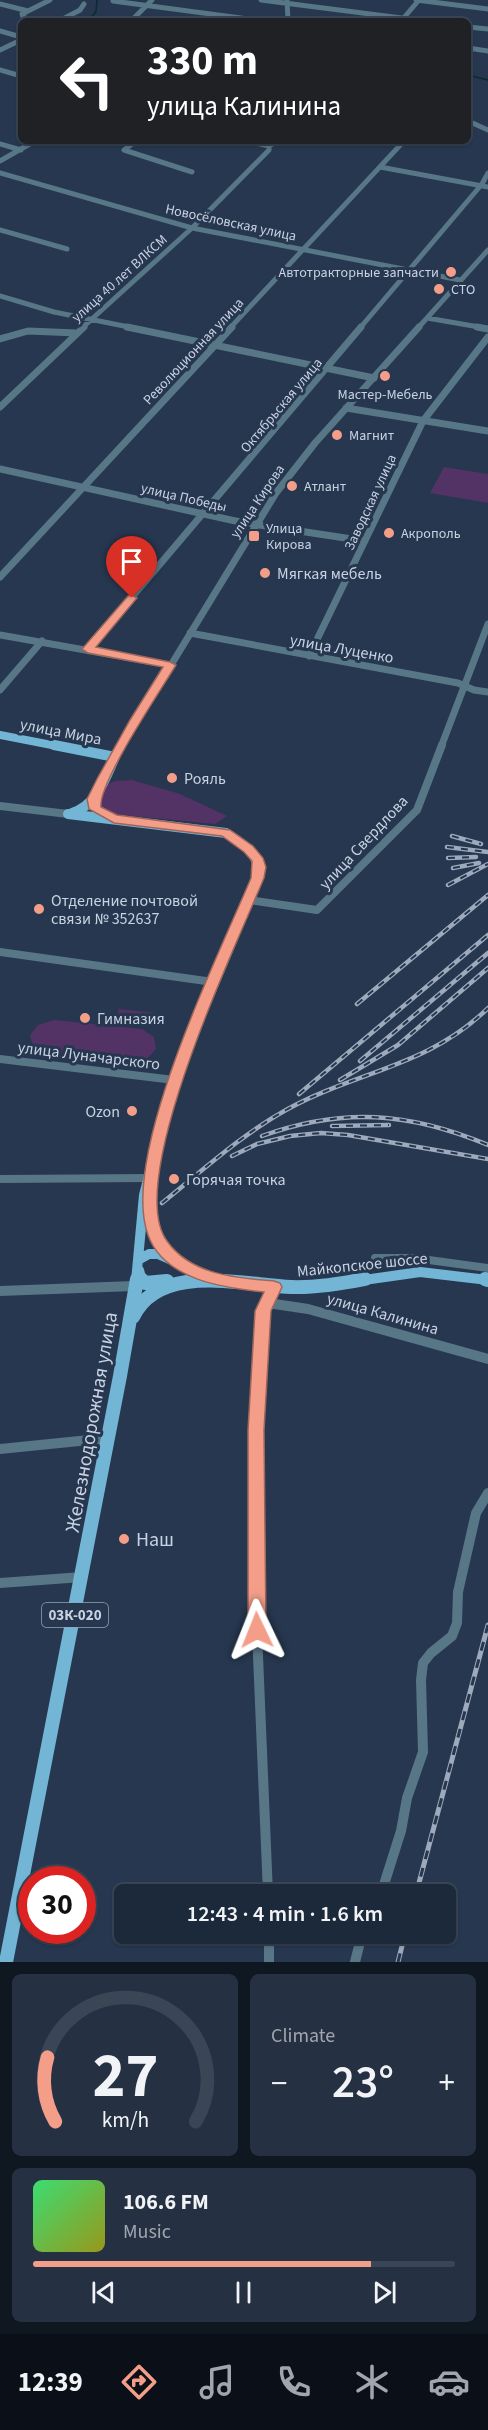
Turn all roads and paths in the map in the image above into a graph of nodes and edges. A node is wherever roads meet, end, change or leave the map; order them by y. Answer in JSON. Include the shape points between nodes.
{"nodes":[{"id":1,"x":50,"y":0,"type":"edge"},
{"id":2,"x":152,"y":0,"type":"edge"},
{"id":3,"x":261,"y":0,"type":"edge"},
{"id":4,"x":418,"y":0,"type":"edge"},
{"id":5,"x":113,"y":1,"type":"edge"},
{"id":6,"x":287,"y":2,"type":"edge"},
{"id":7,"x":0,"y":4,"type":"edge"},
{"id":8,"x":84,"y":4,"type":"dead end"},
{"id":9,"x":146,"y":6,"type":"junction"},
{"id":10,"x":488,"y":9,"type":"edge"},
{"id":11,"x":28,"y":11,"type":"junction"},
{"id":12,"x":26,"y":18,"type":"edge"},
{"id":13,"x":64,"y":18,"type":"edge"},
{"id":14,"x":134,"y":18,"type":"edge"},
{"id":15,"x":229,"y":18,"type":"edge"},
{"id":16,"x":288,"y":18,"type":"edge"},
{"id":17,"x":390,"y":18,"type":"edge"},
{"id":18,"x":404,"y":18,"type":"edge"},
{"id":19,"x":471,"y":27,"type":"edge"},
{"id":20,"x":488,"y":29,"type":"edge"},
{"id":21,"x":0,"y":31,"type":"edge"},
{"id":22,"x":18,"y":38,"type":"edge"},
{"id":23,"x":18,"y":41,"type":"edge"},
{"id":24,"x":471,"y":48,"type":"edge"},
{"id":25,"x":0,"y":50,"type":"edge"},
{"id":26,"x":488,"y":51,"type":"edge"},
{"id":27,"x":0,"y":70,"type":"edge"},
{"id":28,"x":18,"y":75,"type":"edge"},
{"id":29,"x":471,"y":122,"type":"edge"},
{"id":30,"x":488,"y":130,"type":"edge"},
{"id":31,"x":0,"y":144,"type":"edge"},
{"id":32,"x":30,"y":144,"type":"edge"},
{"id":33,"x":132,"y":144,"type":"edge"},
{"id":34,"x":260,"y":144,"type":"edge"},
{"id":35,"x":273,"y":144,"type":"edge"},
{"id":36,"x":401,"y":144,"type":"edge"},
{"id":37,"x":269,"y":146,"type":"junction"},
{"id":38,"x":21,"y":150,"type":"junction"},
{"id":39,"x":0,"y":161,"type":"edge"},
{"id":40,"x":380,"y":167,"type":"junction"},
{"id":41,"x":192,"y":172,"type":"dead end"},
{"id":42,"x":0,"y":173,"type":"edge"},
{"id":43,"x":488,"y":173,"type":"edge"},
{"id":44,"x":480,"y":185,"type":"junction"},
{"id":45,"x":488,"y":187,"type":"edge"},
{"id":46,"x":192,"y":228,"type":"junction"},
{"id":47,"x":0,"y":230,"type":"edge"},
{"id":48,"x":67,"y":249,"type":"dead end"},
{"id":49,"x":304,"y":250,"type":"junction"},
{"id":50,"x":488,"y":250,"type":"edge"},
{"id":51,"x":408,"y":270,"type":"junction"},
{"id":52,"x":460,"y":280,"type":"junction"},
{"id":53,"x":0,"y":296,"type":"edge"},
{"id":54,"x":427,"y":318,"type":"junction"},
{"id":55,"x":92,"y":319,"type":"junction"},
{"id":56,"x":488,"y":328,"type":"edge"},
{"id":57,"x":77,"y":333,"type":"junction"},
{"id":58,"x":488,"y":337,"type":"edge"},
{"id":59,"x":0,"y":339,"type":"edge"},
{"id":60,"x":214,"y":345,"type":"junction"},
{"id":61,"x":328,"y":368,"type":"junction"},
{"id":62,"x":374,"y":378,"type":"junction"},
{"id":63,"x":0,"y":407,"type":"edge"},
{"id":64,"x":346,"y":408,"type":"junction"},
{"id":65,"x":423,"y":421,"type":"junction"},
{"id":66,"x":488,"y":430,"type":"edge"},
{"id":67,"x":0,"y":469,"type":"edge"},
{"id":68,"x":82,"y":486,"type":"junction"},
{"id":69,"x":204,"y":513,"type":"junction"},
{"id":70,"x":256,"y":524,"type":"junction"},
{"id":71,"x":365,"y":541,"type":"junction"},
{"id":72,"x":0,"y":578,"type":"edge"},
{"id":73,"x":488,"y":624,"type":"edge"},
{"id":74,"x":190,"y":633,"type":"junction"},
{"id":75,"x":0,"y":634,"type":"edge"},
{"id":76,"x":42,"y":641,"type":"junction"},
{"id":77,"x":88,"y":649,"type":"junction"},
{"id":78,"x":309,"y":656,"type":"junction"},
{"id":79,"x":170,"y":665,"type":"junction"},
{"id":80,"x":465,"y":686,"type":"junction"},
{"id":81,"x":0,"y":690,"type":"edge"},
{"id":82,"x":488,"y":692,"type":"edge"},
{"id":83,"x":0,"y":735,"type":"edge"},
{"id":84,"x":115,"y":757,"type":"junction"},
{"id":85,"x":94,"y":799,"type":"junction"},
{"id":86,"x":0,"y":806,"type":"edge"},
{"id":87,"x":68,"y":814,"type":"junction"},
{"id":88,"x":114,"y":819,"type":"junction"},
{"id":89,"x":249,"y":900,"type":"junction"},
{"id":90,"x":0,"y":954,"type":"edge"},
{"id":91,"x":213,"y":983,"type":"junction"},
{"id":92,"x":0,"y":1059,"type":"edge"},
{"id":93,"x":174,"y":1080,"type":"junction"},
{"id":94,"x":150,"y":1178,"type":"junction"},
{"id":95,"x":0,"y":1179,"type":"edge"},
{"id":96,"x":375,"y":1258,"type":"dead end"},
{"id":97,"x":139,"y":1262,"type":"junction"},
{"id":98,"x":182,"y":1266,"type":"junction"},
{"id":99,"x":488,"y":1268,"type":"edge"},
{"id":100,"x":488,"y":1280,"type":"edge"},
{"id":101,"x":196,"y":1281,"type":"junction"},
{"id":102,"x":226,"y":1283,"type":"junction"},
{"id":103,"x":134,"y":1286,"type":"junction"},
{"id":104,"x":274,"y":1287,"type":"junction"},
{"id":105,"x":0,"y":1291,"type":"edge"},
{"id":106,"x":268,"y":1303,"type":"junction"},
{"id":107,"x":129,"y":1325,"type":"junction"},
{"id":108,"x":488,"y":1359,"type":"edge"},
{"id":109,"x":109,"y":1438,"type":"junction"},
{"id":110,"x":0,"y":1449,"type":"edge"},
{"id":111,"x":488,"y":1493,"type":"edge"},
{"id":112,"x":82,"y":1577,"type":"junction"},
{"id":113,"x":0,"y":1583,"type":"edge"},
{"id":114,"x":267,"y":1884,"type":"edge"},
{"id":115,"x":384,"y":1884,"type":"edge"},
{"id":116,"x":269,"y":1944,"type":"edge"},
{"id":117,"x":360,"y":1944,"type":"edge"},
{"id":118,"x":6,"y":1962,"type":"edge"},
{"id":119,"x":269,"y":1962,"type":"edge"},
{"id":120,"x":355,"y":1962,"type":"edge"}],
"edges":[{"from":1,"to":11,"type":"street"},
{"from":2,"to":9,"type":"street"},
{"from":3,"to":6,"type":"street"},
{"from":4,"to":10,"type":"street"},
{"from":4,"to":18,"type":"street"},
{"from":5,"to":9,"type":"street"},
{"from":6,"to":16,"type":"street"},
{"from":6,"to":17,"type":"street"},
{"from":7,"to":11,"type":"street"},
{"from":8,"to":13,"type":"street"},
{"from":9,"to":14,"type":"street"},
{"from":9,"to":15,"type":"street"},
{"from":11,"to":12,"type":"street","via":[[22,14]]},
{"from":19,"to":20,"type":"street"},
{"from":21,"to":22,"type":"street"},
{"from":23,"to":25,"type":"street"},
{"from":24,"to":26,"type":"street"},
{"from":27,"to":28,"type":"street"},
{"from":29,"to":30,"type":"street"},
{"from":31,"to":38,"type":"street"},
{"from":32,"to":38,"type":"street"},
{"from":33,"to":41,"type":"street","via":[[124,150]]},
{"from":34,"to":37,"type":"street"},
{"from":35,"to":37,"type":"street","name":"улица 40 лет ВЛКСМ"},
{"from":36,"to":40,"type":"street","name":"Революционная улица"},
{"from":37,"to":46,"type":"street","name":"улица 40 лет ВЛКСМ"},
{"from":38,"to":39,"type":"street"},
{"from":40,"to":44,"type":"street"},
{"from":40,"to":49,"type":"street","name":"Революционная улица"},
{"from":42,"to":46,"type":"street","name":"Новосёловская улица"},
{"from":43,"to":44,"type":"street","name":"Октябрьская улица"},
{"from":44,"to":45,"type":"street"},
{"from":44,"to":51,"type":"street","name":"Октябрьская улица"},
{"from":46,"to":49,"type":"street","name":"Новосёловская улица"},
{"from":46,"to":55,"type":"street","name":"улица 40 лет ВЛКСМ"},
{"from":47,"to":48,"type":"street"},
{"from":49,"to":51,"type":"street","name":"Новосёловская улица"},
{"from":49,"to":60,"type":"street","name":"Революционная улица"},
{"from":50,"to":52,"type":"street","name":"улица Кирова"},
{"from":51,"to":52,"type":"street","name":"Новосёловская улица"},
{"from":51,"to":61,"type":"street","name":"Октябрьская улица"},
{"from":52,"to":54,"type":"street","name":"улица Кирова"},
{"from":53,"to":55,"type":"street"},
{"from":54,"to":56,"type":"street"},
{"from":54,"to":62,"type":"street","name":"улица Кирова"},
{"from":55,"to":57,"type":"street","name":"улица 40 лет ВЛКСМ"},
{"from":55,"to":60,"type":"street"},
{"from":57,"to":59,"type":"street","via":[[41,329]]},
{"from":57,"to":63,"type":"street","name":"улица 40 лет ВЛКСМ"},
{"from":58,"to":65,"type":"street","name":"Заводская улица"},
{"from":60,"to":61,"type":"street"},
{"from":60,"to":68,"type":"street","name":"Революционная улица"},
{"from":61,"to":62,"type":"street"},
{"from":61,"to":69,"type":"street","name":"Октябрьская улица"},
{"from":62,"to":64,"type":"street","name":"улица Кирова"},
{"from":64,"to":65,"type":"street"},
{"from":64,"to":70,"type":"street","name":"улица Кирова","via":[[282,485]]},
{"from":65,"to":66,"type":"street"},
{"from":65,"to":71,"type":"street","name":"Заводская улица"},
{"from":67,"to":68,"type":"street","name":"улица Победы"},
{"from":68,"to":69,"type":"street","name":"улица Победы"},
{"from":68,"to":72,"type":"street","name":"Революционная улица"},
{"from":69,"to":70,"type":"street","name":"улица Победы"},
{"from":69,"to":77,"type":"street","name":"Октябрьская улица"},
{"from":70,"to":71,"type":"street","name":"улица Победы"},
{"from":70,"to":74,"type":"street","name":"улица Кирова"},
{"from":71,"to":78,"type":"street","name":"Заводская улица"},
{"from":73,"to":80,"type":"street","name":"улица Свердлова"},
{"from":74,"to":78,"type":"street","name":"улица Луценко"},
{"from":74,"to":79,"type":"street","name":"улица Кирова"},
{"from":75,"to":76,"type":"street"},
{"from":76,"to":77,"type":"street"},
{"from":76,"to":81,"type":"street"},
{"from":77,"to":79,"type":"street"},
{"from":78,"to":80,"type":"street","name":"улица Луценко"},
{"from":79,"to":84,"type":"street","name":"улица Кирова"},
{"from":80,"to":82,"type":"street","name":"улица Луценко"},
{"from":80,"to":89,"type":"street","name":"улица Свердлова","via":[[417,810],[317,910]]},
{"from":83,"to":84,"type":"main road","name":"улица Мира"},
{"from":84,"to":85,"type":"main road","name":"улица Кирова"},
{"from":85,"to":87,"type":"main road","via":[[87,807]]},
{"from":85,"to":88,"type":"main road","via":[[95,809]]},
{"from":86,"to":87,"type":"street"},
{"from":87,"to":88,"type":"main road"},
{"from":88,"to":89,"type":"main road","name":"Железнодорожная улица","via":[[214,830],[235,838],[254,855],[260,867]]},
{"from":89,"to":91,"type":"main road","name":"Железнодорожная улица"},
{"from":90,"to":91,"type":"street"},
{"from":91,"to":93,"type":"main road","name":"Железнодорожная улица"},
{"from":92,"to":93,"type":"street","name":"улица Луначарского"},
{"from":93,"to":94,"type":"main road","name":"Железнодорожная улица"},
{"from":94,"to":95,"type":"street"},
{"from":94,"to":97,"type":"main road","name":"Железнодорожная улица","via":[[144,1195]]},
{"from":94,"to":98,"type":"main road","via":[[155,1235]]},
{"from":96,"to":99,"type":"street","via":[[414,1258]]},
{"from":97,"to":98,"type":"main road","via":[[147,1254],[159,1254]]},
{"from":97,"to":101,"type":"main road","via":[[140,1279],[147,1283]]},
{"from":97,"to":103,"type":"main road","name":"Железнодорожная улица","number":"03К-020"},
{"from":98,"to":102,"type":"main road"},
{"from":100,"to":104,"type":"main road","name":"Майкопское шоссе","via":[[420,1272],[310,1287]]},
{"from":101,"to":102,"type":"main road"},
{"from":101,"to":107,"type":"main road","via":[[171,1284],[153,1293],[139,1304]]},
{"from":102,"to":104,"type":"main road"},
{"from":103,"to":105,"type":"street"},
{"from":103,"to":107,"type":"main road","name":"Железнодорожная улица","number":"03К-020"},
{"from":104,"to":106,"type":"street"},
{"from":106,"to":108,"type":"street","name":"улица Калинина","via":[[308,1309]]},
{"from":106,"to":114,"type":"street","via":[[263,1311],[256,1430],[255,1560]]},
{"from":107,"to":109,"type":"main road","name":"Железнодорожная улица","number":"03К-020"},
{"from":109,"to":110,"type":"street"},
{"from":109,"to":112,"type":"main road","name":"Железнодорожная улица","number":"03К-020"},
{"from":111,"to":115,"type":"street","via":[[476,1513],[458,1592],[457,1623],[452,1636],[423,1663],[423,1752]]},
{"from":112,"to":113,"type":"street"},
{"from":112,"to":118,"type":"main road","name":"Железнодорожная улица","number":"03К-020"},
{"from":116,"to":119,"type":"street"},
{"from":117,"to":120,"type":"street"}]}
